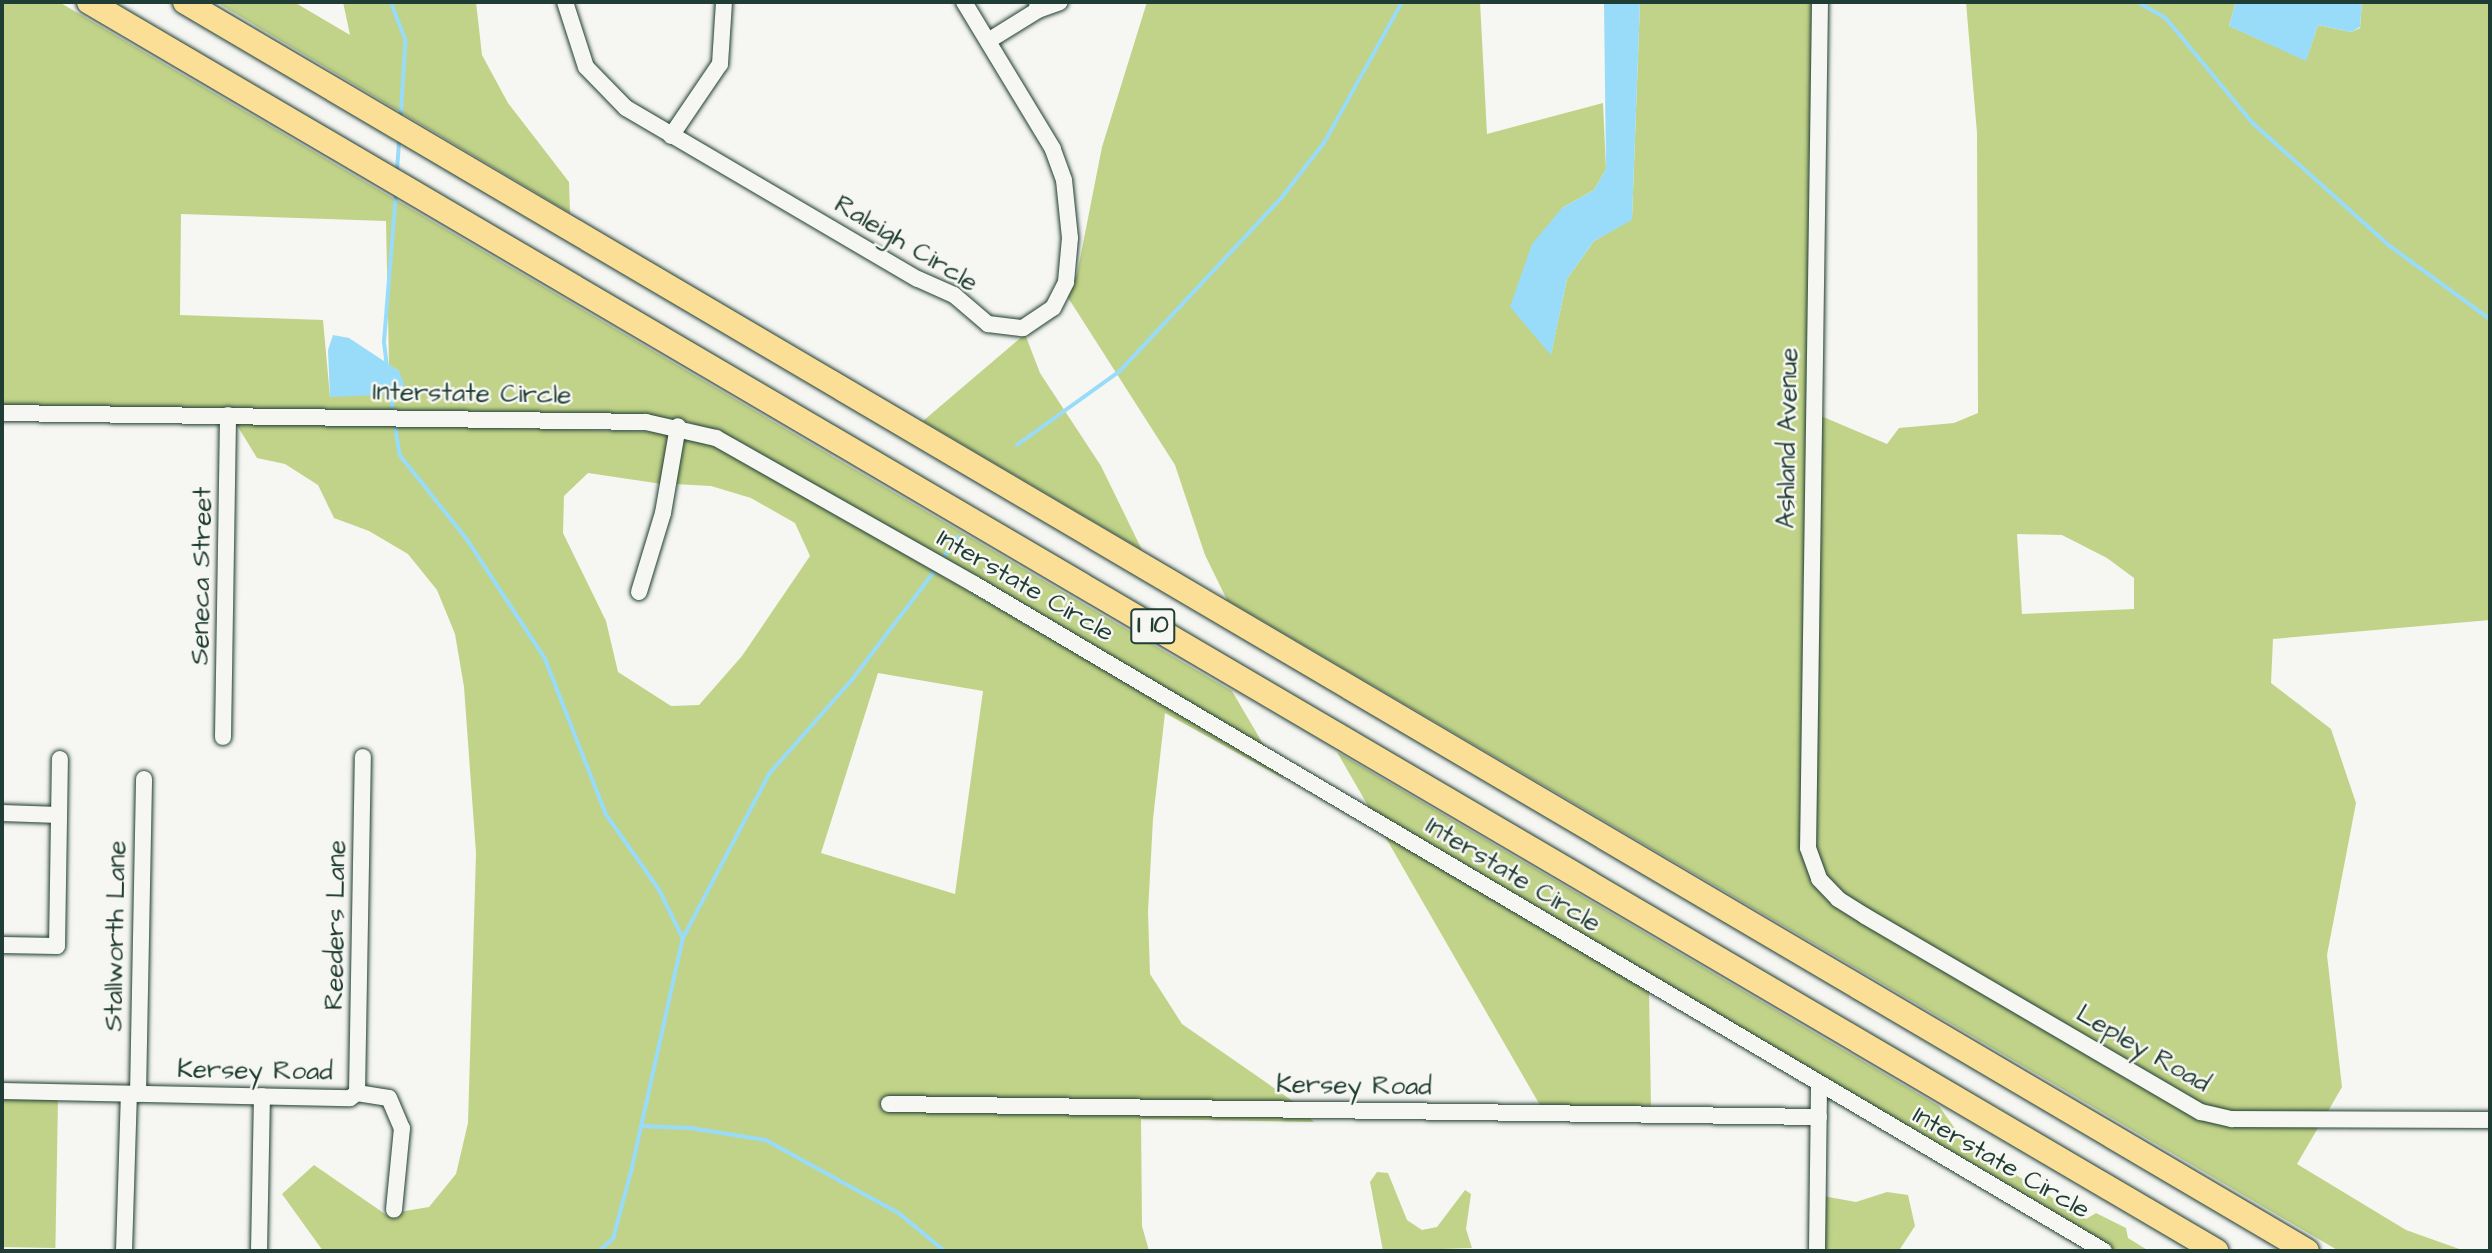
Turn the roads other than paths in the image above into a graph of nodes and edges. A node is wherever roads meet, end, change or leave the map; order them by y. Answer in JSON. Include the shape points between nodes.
{"nodes":[{"id":1,"x":89,"y":2,"type":"edge"},
{"id":2,"x":186,"y":2,"type":"edge"},
{"id":3,"x":565,"y":2,"type":"edge"},
{"id":4,"x":724,"y":2,"type":"edge"},
{"id":5,"x":964,"y":2,"type":"edge"},
{"id":6,"x":1060,"y":2,"type":"edge"},
{"id":7,"x":1820,"y":2,"type":"edge"},
{"id":8,"x":1038,"y":6,"type":"edge"},
{"id":9,"x":988,"y":41,"type":"junction"},
{"id":10,"x":671,"y":136,"type":"junction"},
{"id":11,"x":2,"y":413,"type":"edge"},
{"id":12,"x":228,"y":415,"type":"junction"},
{"id":13,"x":678,"y":426,"type":"junction"},
{"id":14,"x":639,"y":592,"type":"dead end"},
{"id":15,"x":223,"y":737,"type":"dead end"},
{"id":16,"x":363,"y":757,"type":"dead end"},
{"id":17,"x":60,"y":759,"type":"dead end"},
{"id":18,"x":144,"y":779,"type":"dead end"},
{"id":19,"x":2,"y":813,"type":"edge"},
{"id":20,"x":59,"y":815,"type":"junction"},
{"id":21,"x":1816,"y":874,"type":"joint"},
{"id":22,"x":2,"y":946,"type":"edge"},
{"id":23,"x":1819,"y":1084,"type":"junction"},
{"id":24,"x":2,"y":1091,"type":"edge"},
{"id":25,"x":357,"y":1093,"type":"junction"},
{"id":26,"x":134,"y":1094,"type":"junction"},
{"id":27,"x":262,"y":1096,"type":"junction"},
{"id":28,"x":889,"y":1104,"type":"dead end"},
{"id":29,"x":1819,"y":1117,"type":"junction"},
{"id":30,"x":2490,"y":1120,"type":"edge"},
{"id":31,"x":394,"y":1210,"type":"dead end"},
{"id":32,"x":124,"y":1251,"type":"edge"},
{"id":33,"x":259,"y":1251,"type":"edge"},
{"id":34,"x":1817,"y":1251,"type":"edge"},
{"id":35,"x":2104,"y":1251,"type":"edge"},
{"id":36,"x":2216,"y":1251,"type":"edge"},
{"id":37,"x":2307,"y":1251,"type":"edge"}],
"edges":[{"from":1,"to":36,"type":"highway","number":"I 10"},
{"from":2,"to":37,"type":"highway","number":"I 10"},
{"from":3,"to":10,"type":"street","name":"Raleigh Circle","via":[[578,50],[600,86]]},
{"from":4,"to":10,"type":"street","via":[[720,64]]},
{"from":5,"to":9,"type":"street","name":"Raleigh Circle"},
{"from":6,"to":8,"type":"street"},
{"from":7,"to":21,"type":"street","name":"Ashland Avenue","via":[[1808,835]]},
{"from":8,"to":9,"type":"street"},
{"from":9,"to":10,"type":"street","name":"Raleigh Circle","via":[[1053,149],[1069,211],[1069,268],[1061,295],[1043,318],[1023,328],[988,324],[954,295],[918,279]]},
{"from":11,"to":12,"type":"street","name":"Interstate Circle"},
{"from":12,"to":13,"type":"street","name":"Interstate Circle","via":[[579,420]]},
{"from":12,"to":15,"type":"street","name":"Seneca Street"},
{"from":13,"to":14,"type":"street","via":[[658,535]]},
{"from":13,"to":23,"type":"street","name":"Interstate Circle","via":[[734,446],[915,550]]},
{"from":16,"to":25,"type":"street","name":"Reeders Lane"},
{"from":17,"to":20,"type":"street"},
{"from":18,"to":26,"type":"street","name":"Stallworth Lane"},
{"from":19,"to":20,"type":"street"},
{"from":20,"to":22,"type":"street","via":[[57,946]]},
{"from":21,"to":30,"type":"street","name":"Lepley Road","via":[[1847,905],[2201,1112],[2232,1119]]},
{"from":23,"to":29,"type":"street"},
{"from":23,"to":35,"type":"street","name":"Interstate Circle"},
{"from":24,"to":26,"type":"street","name":"Kersey Road"},
{"from":25,"to":27,"type":"street","name":"Kersey Road","via":[[350,1098]]},
{"from":25,"to":31,"type":"street","name":"Kersey Road","via":[[388,1098],[402,1128]]},
{"from":26,"to":27,"type":"street","name":"Kersey Road"},
{"from":26,"to":32,"type":"street","name":"Stallworth Lane"},
{"from":27,"to":33,"type":"street"},
{"from":28,"to":29,"type":"street","name":"Kersey Road"},
{"from":29,"to":34,"type":"street"}]}
